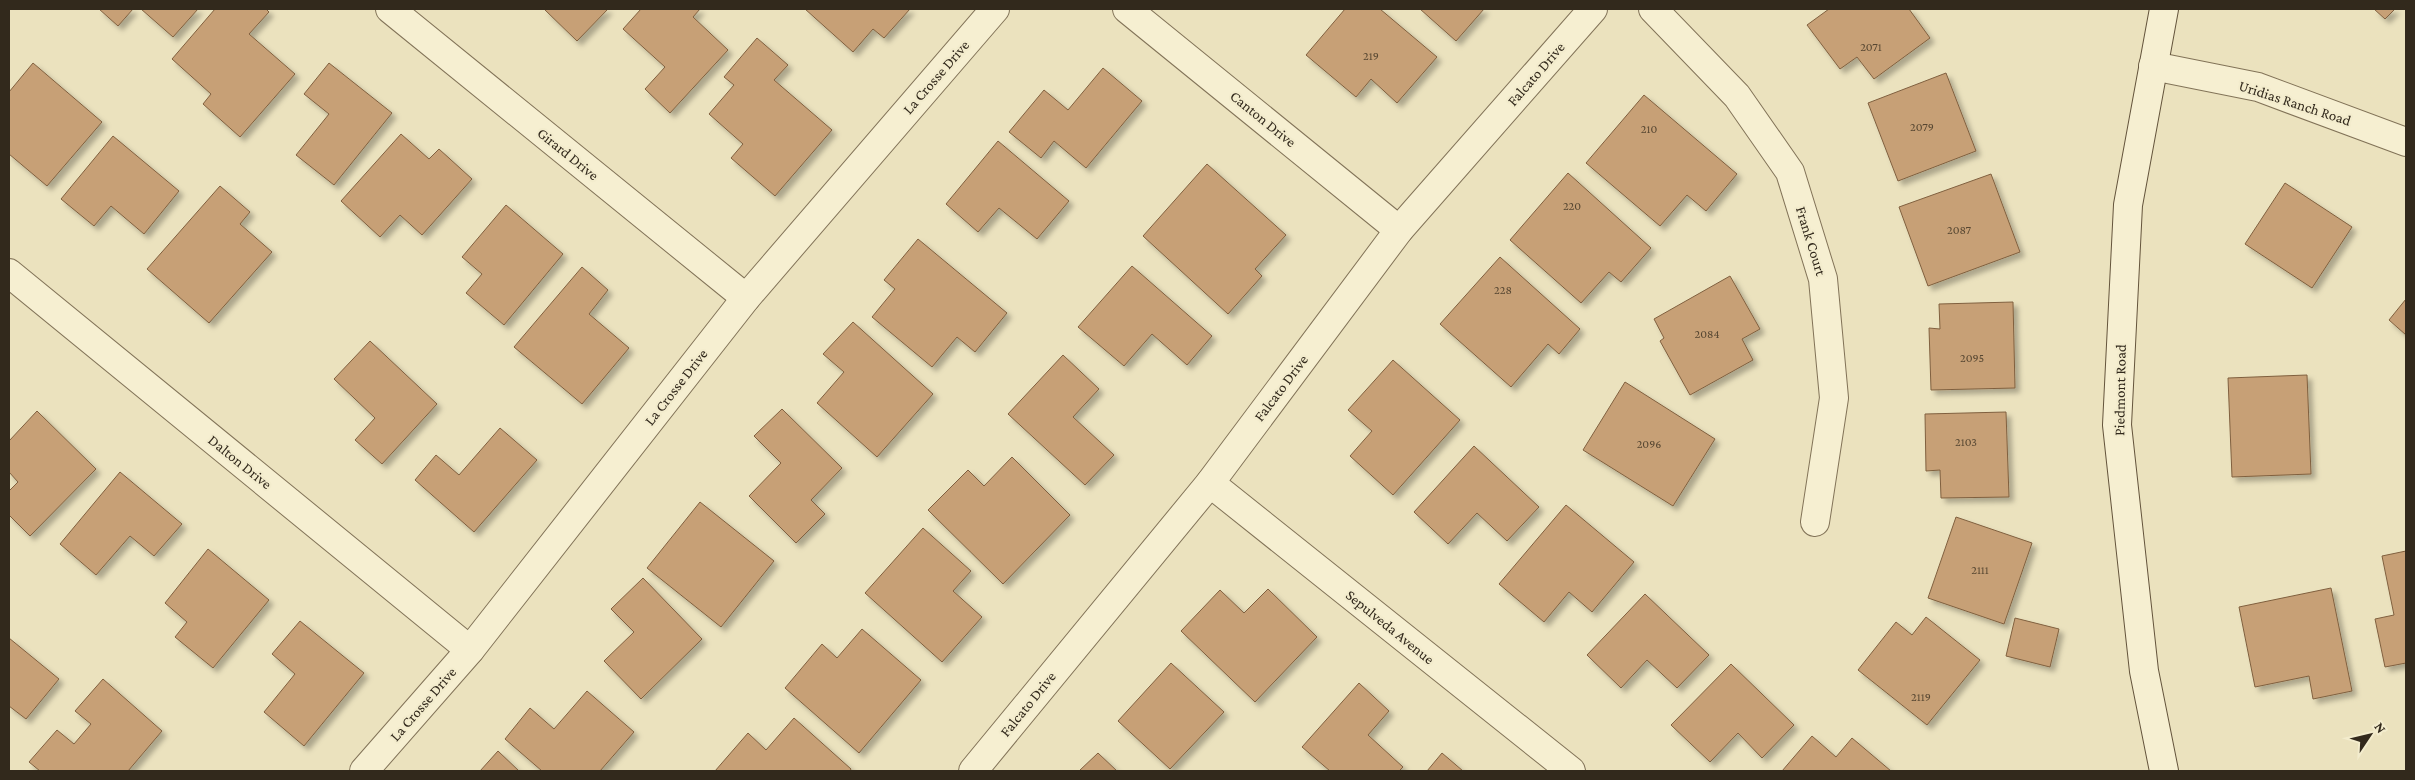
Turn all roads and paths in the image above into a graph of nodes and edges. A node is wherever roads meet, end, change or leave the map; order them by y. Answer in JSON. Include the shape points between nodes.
{"nodes":[{"id":1,"x":390,"y":9,"type":"edge"},
{"id":2,"x":995,"y":9,"type":"edge"},
{"id":3,"x":1127,"y":9,"type":"edge"},
{"id":4,"x":1593,"y":9,"type":"edge"},
{"id":5,"x":1653,"y":9,"type":"edge"},
{"id":6,"x":2164,"y":9,"type":"edge"},
{"id":7,"x":2153,"y":66,"type":"junction"},
{"id":8,"x":2406,"y":142,"type":"edge"},
{"id":9,"x":1399,"y":230,"type":"junction"},
{"id":10,"x":9,"y":274,"type":"edge"},
{"id":11,"x":746,"y":298,"type":"junction"},
{"id":12,"x":1210,"y":483,"type":"junction"},
{"id":13,"x":1815,"y":522,"type":"dead end"},
{"id":14,"x":470,"y":650,"type":"junction"},
{"id":15,"x":364,"y":771,"type":"edge"},
{"id":16,"x":973,"y":771,"type":"edge"},
{"id":17,"x":1571,"y":771,"type":"edge"},
{"id":18,"x":2164,"y":771,"type":"edge"}],
"edges":[{"from":1,"to":11,"type":"street","name":"Girard Drive"},
{"from":2,"to":11,"type":"street","name":"La Crosse Drive"},
{"from":3,"to":9,"type":"street","name":"Canton Drive"},
{"from":4,"to":9,"type":"street","name":"Falcato Drive"},
{"from":5,"to":13,"type":"street","name":"Frank Court","via":[[1737,96],[1790,172],[1823,279],[1834,398]]},
{"from":6,"to":7,"type":"street","name":"Piedmont Road"},
{"from":7,"to":8,"type":"street","name":"Uridias Ranch Road","via":[[2258,87]]},
{"from":7,"to":18,"type":"street","name":"Piedmont Road","via":[[2128,205],[2117,425],[2144,671]]},
{"from":9,"to":12,"type":"street","name":"Falcato Drive"},
{"from":10,"to":14,"type":"street","name":"Dalton Drive"},
{"from":11,"to":14,"type":"street","name":"La Crosse Drive"},
{"from":12,"to":16,"type":"street","name":"Falcato Drive"},
{"from":12,"to":17,"type":"street","name":"Sepulveda Avenue"},
{"from":14,"to":15,"type":"street","name":"La Crosse Drive"}]}
